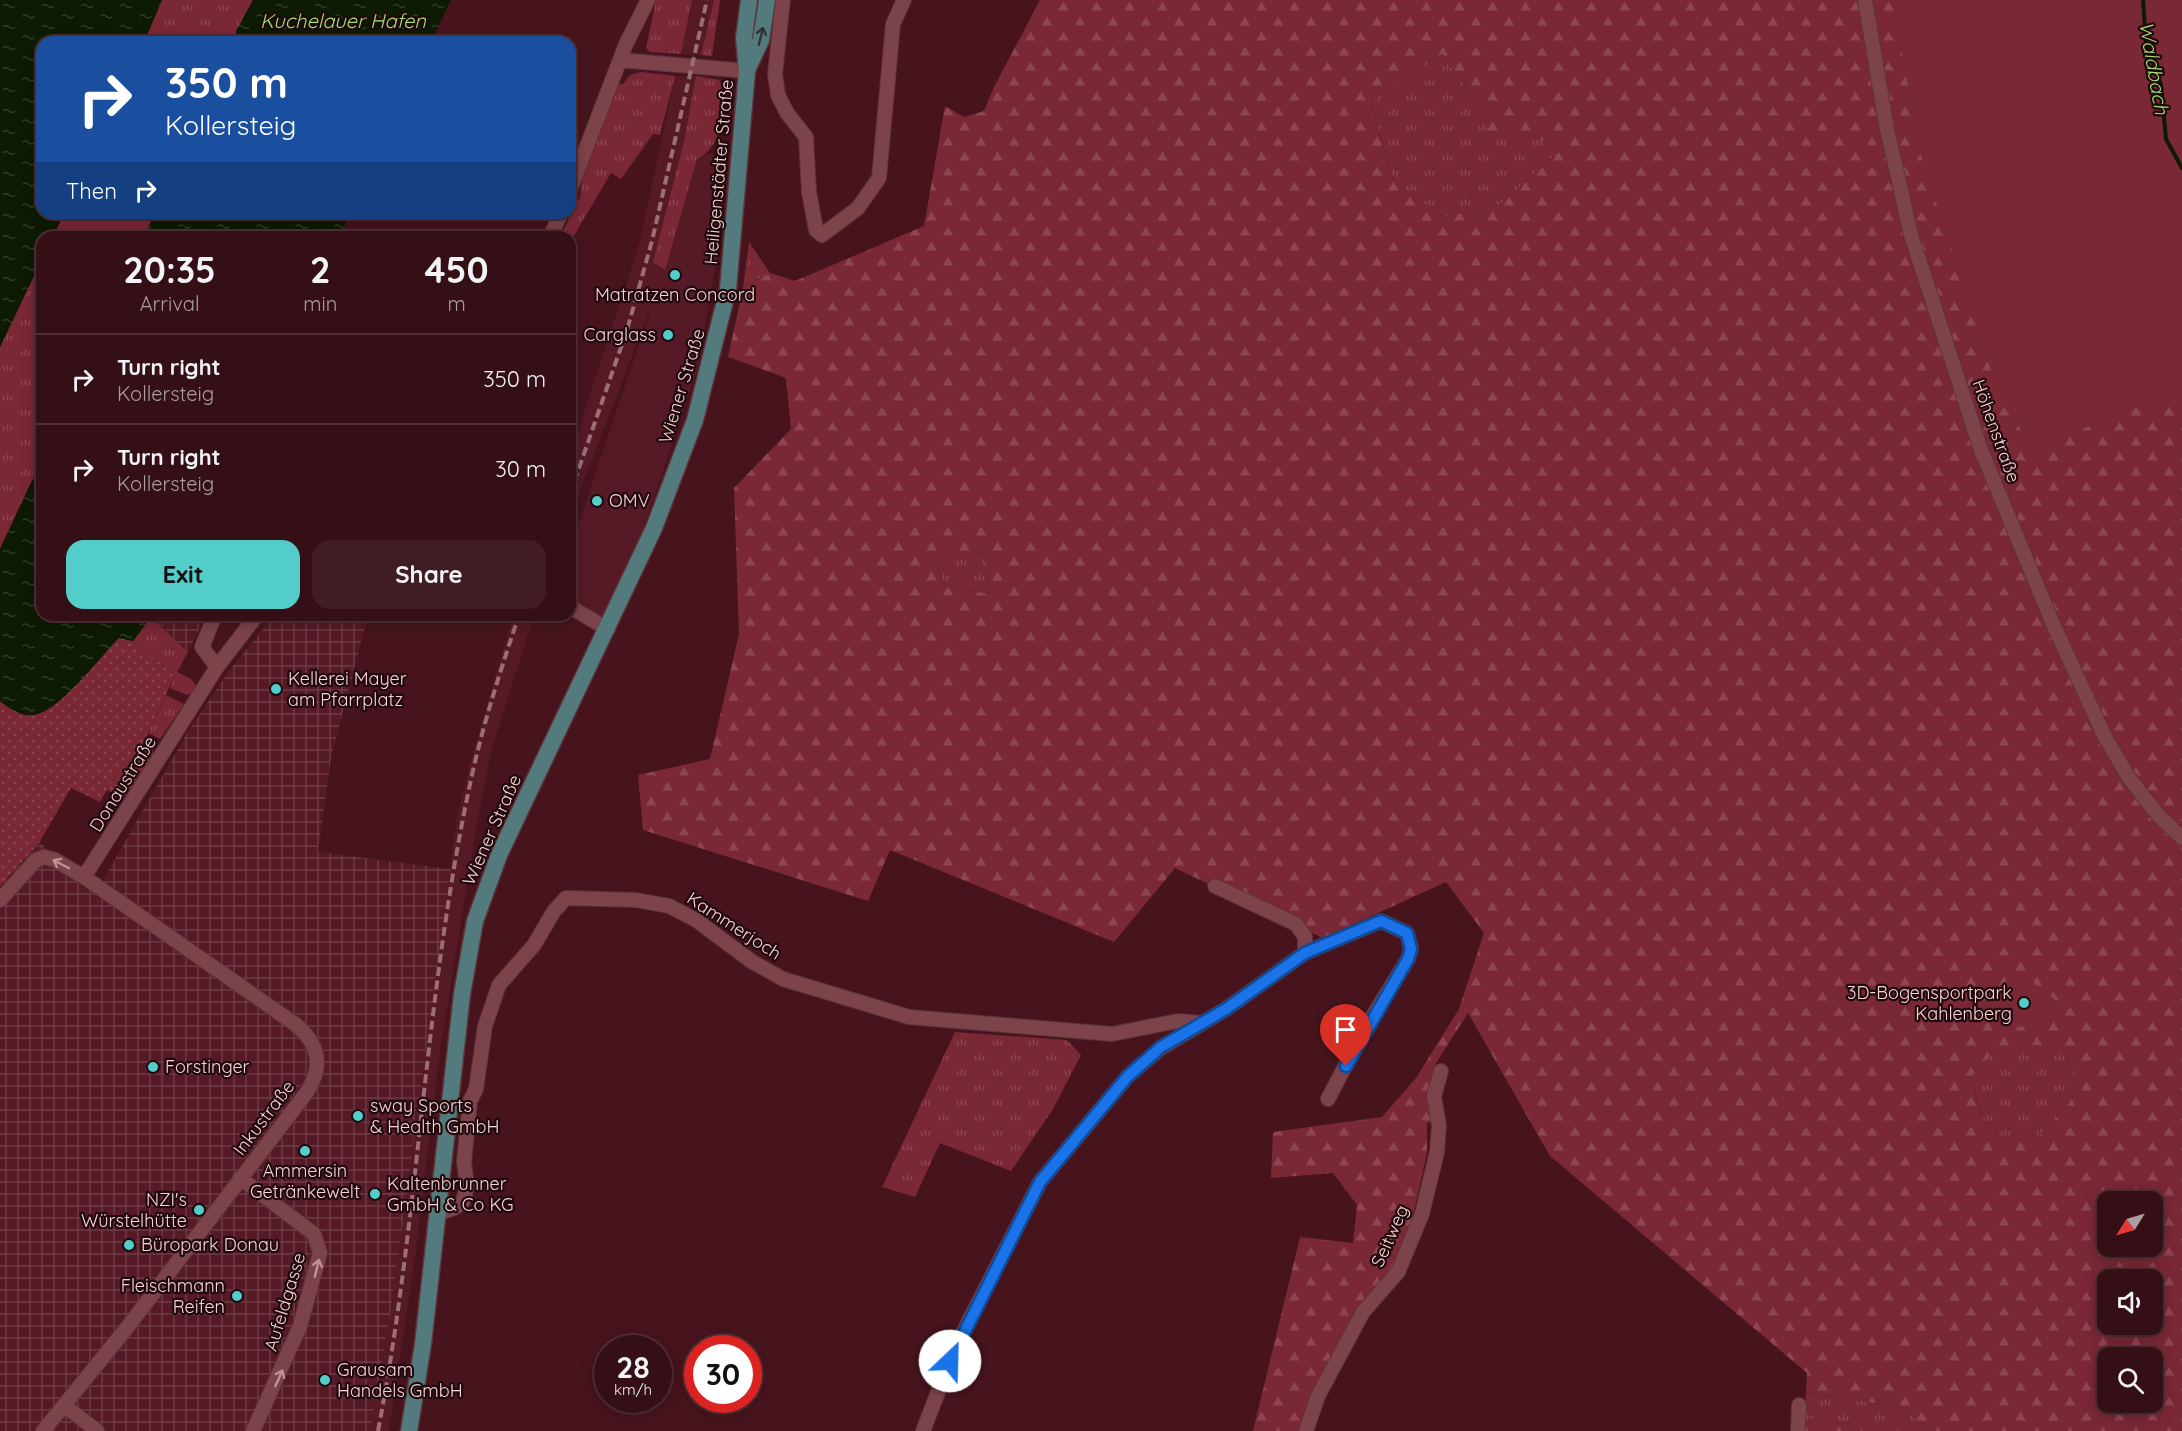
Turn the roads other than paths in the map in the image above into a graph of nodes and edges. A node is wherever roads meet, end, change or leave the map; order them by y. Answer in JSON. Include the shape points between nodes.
{"nodes":[{"id":1,"x":648,"y":0,"type":"edge"},
{"id":2,"x":749,"y":0,"type":"edge"},
{"id":3,"x":767,"y":0,"type":"edge"},
{"id":4,"x":783,"y":0,"type":"edge"},
{"id":5,"x":904,"y":0,"type":"edge"},
{"id":6,"x":1865,"y":0,"type":"edge"},
{"id":7,"x":620,"y":60,"type":"junction"},
{"id":8,"x":747,"y":70,"type":"junction"},
{"id":9,"x":576,"y":174,"type":"edge"},
{"id":10,"x":730,"y":277,"type":"joint"},
{"id":11,"x":576,"y":610,"type":"edge"},
{"id":12,"x":213,"y":621,"type":"edge"},
{"id":13,"x":252,"y":621,"type":"edge"},
{"id":14,"x":608,"y":629,"type":"junction"},
{"id":15,"x":217,"y":667,"type":"junction"},
{"id":16,"x":2182,"y":838,"type":"edge"},
{"id":17,"x":84,"y":877,"type":"junction"},
{"id":18,"x":1215,"y":886,"type":"dead end"},
{"id":19,"x":0,"y":900,"type":"edge"},
{"id":20,"x":1305,"y":953,"type":"junction"},
{"id":21,"x":1201,"y":1023,"type":"junction"},
{"id":22,"x":1441,"y":1071,"type":"dead end"},
{"id":23,"x":1328,"y":1099,"type":"dead end"},
{"id":24,"x":240,"y":1178,"type":"junction"},
{"id":25,"x":436,"y":1214,"type":"junction"},
{"id":26,"x":64,"y":1405,"type":"junction"},
{"id":27,"x":1799,"y":1405,"type":"dead end"},
{"id":28,"x":43,"y":1431,"type":"edge"},
{"id":29,"x":97,"y":1431,"type":"edge"},
{"id":30,"x":253,"y":1431,"type":"edge"},
{"id":31,"x":409,"y":1431,"type":"edge"},
{"id":32,"x":923,"y":1431,"type":"edge"},
{"id":33,"x":1306,"y":1431,"type":"edge"},
{"id":34,"x":1798,"y":1431,"type":"edge"}],
"edges":[{"from":1,"to":7,"type":"street"},
{"from":2,"to":8,"type":"main road","name":"Heiligenstädter Straße","via":[[744,38]]},
{"from":8,"to":3,"type":"main road","name":"Heiligenstädter Straße","one_way":true,"via":[[761,40]]},
{"from":4,"to":5,"type":"street","via":[[776,47],[778,95],[806,137],[809,192],[816,230],[822,235],[858,208],[879,178],[893,24]]},
{"from":6,"to":16,"type":"street","name":"Höhenstraße","via":[[1887,129],[1911,235],[1981,450],[2105,737],[2129,778]]},
{"from":7,"to":8,"type":"street"},
{"from":7,"to":9,"type":"street"},
{"from":8,"to":10,"type":"main road","name":"Heiligenstädter Straße"},
{"from":10,"to":14,"type":"main road","name":"Wiener Straße","via":[[695,420],[654,528]]},
{"from":11,"to":14,"type":"street"},
{"from":12,"to":15,"type":"street","via":[[202,647]]},
{"from":13,"to":15,"type":"street","name":"Donaustraße"},
{"from":14,"to":25,"type":"main road","name":"Wiener Straße","via":[[499,855],[475,921],[462,994]]},
{"from":15,"to":17,"type":"street","name":"Donaustraße"},
{"from":17,"to":19,"type":"street","one_way":true,"via":[[55,860],[39,858]]},
{"from":17,"to":24,"type":"street","name":"Inkustraße","via":[[281,1014],[315,1046],[318,1065],[310,1087]]},
{"from":18,"to":20,"type":"street","via":[[1296,924],[1305,937]]},
{"from":20,"to":21,"type":"street"},
{"from":20,"to":23,"type":"street","via":[[1381,921],[1407,933],[1411,949]]},
{"from":21,"to":25,"type":"street","name":"Kammerjoch","via":[[1178,1021],[1112,1035],[909,1017],[783,979],[669,906],[636,900],[566,898],[534,945],[499,985],[485,1026],[476,1089],[470,1101],[464,1162],[467,1186],[462,1203]]},
{"from":21,"to":32,"type":"street","via":[[1141,1062],[1040,1182],[957,1346]]},
{"from":22,"to":33,"type":"street","name":"Seitweg","via":[[1434,1096],[1439,1126],[1437,1152],[1422,1214],[1398,1272],[1363,1312],[1318,1396]]},
{"from":24,"to":26,"type":"street","name":"Inkustraße"},
{"from":30,"to":24,"type":"street","name":"Aufeldgasse","one_way":true,"via":[[290,1354],[313,1284],[319,1245],[314,1234]]},
{"from":25,"to":31,"type":"main road","name":"Wiener Straße","via":[[423,1344]]},
{"from":26,"to":28,"type":"street","name":"Inkustraße"},
{"from":26,"to":29,"type":"street"},
{"from":27,"to":34,"type":"street"}]}
